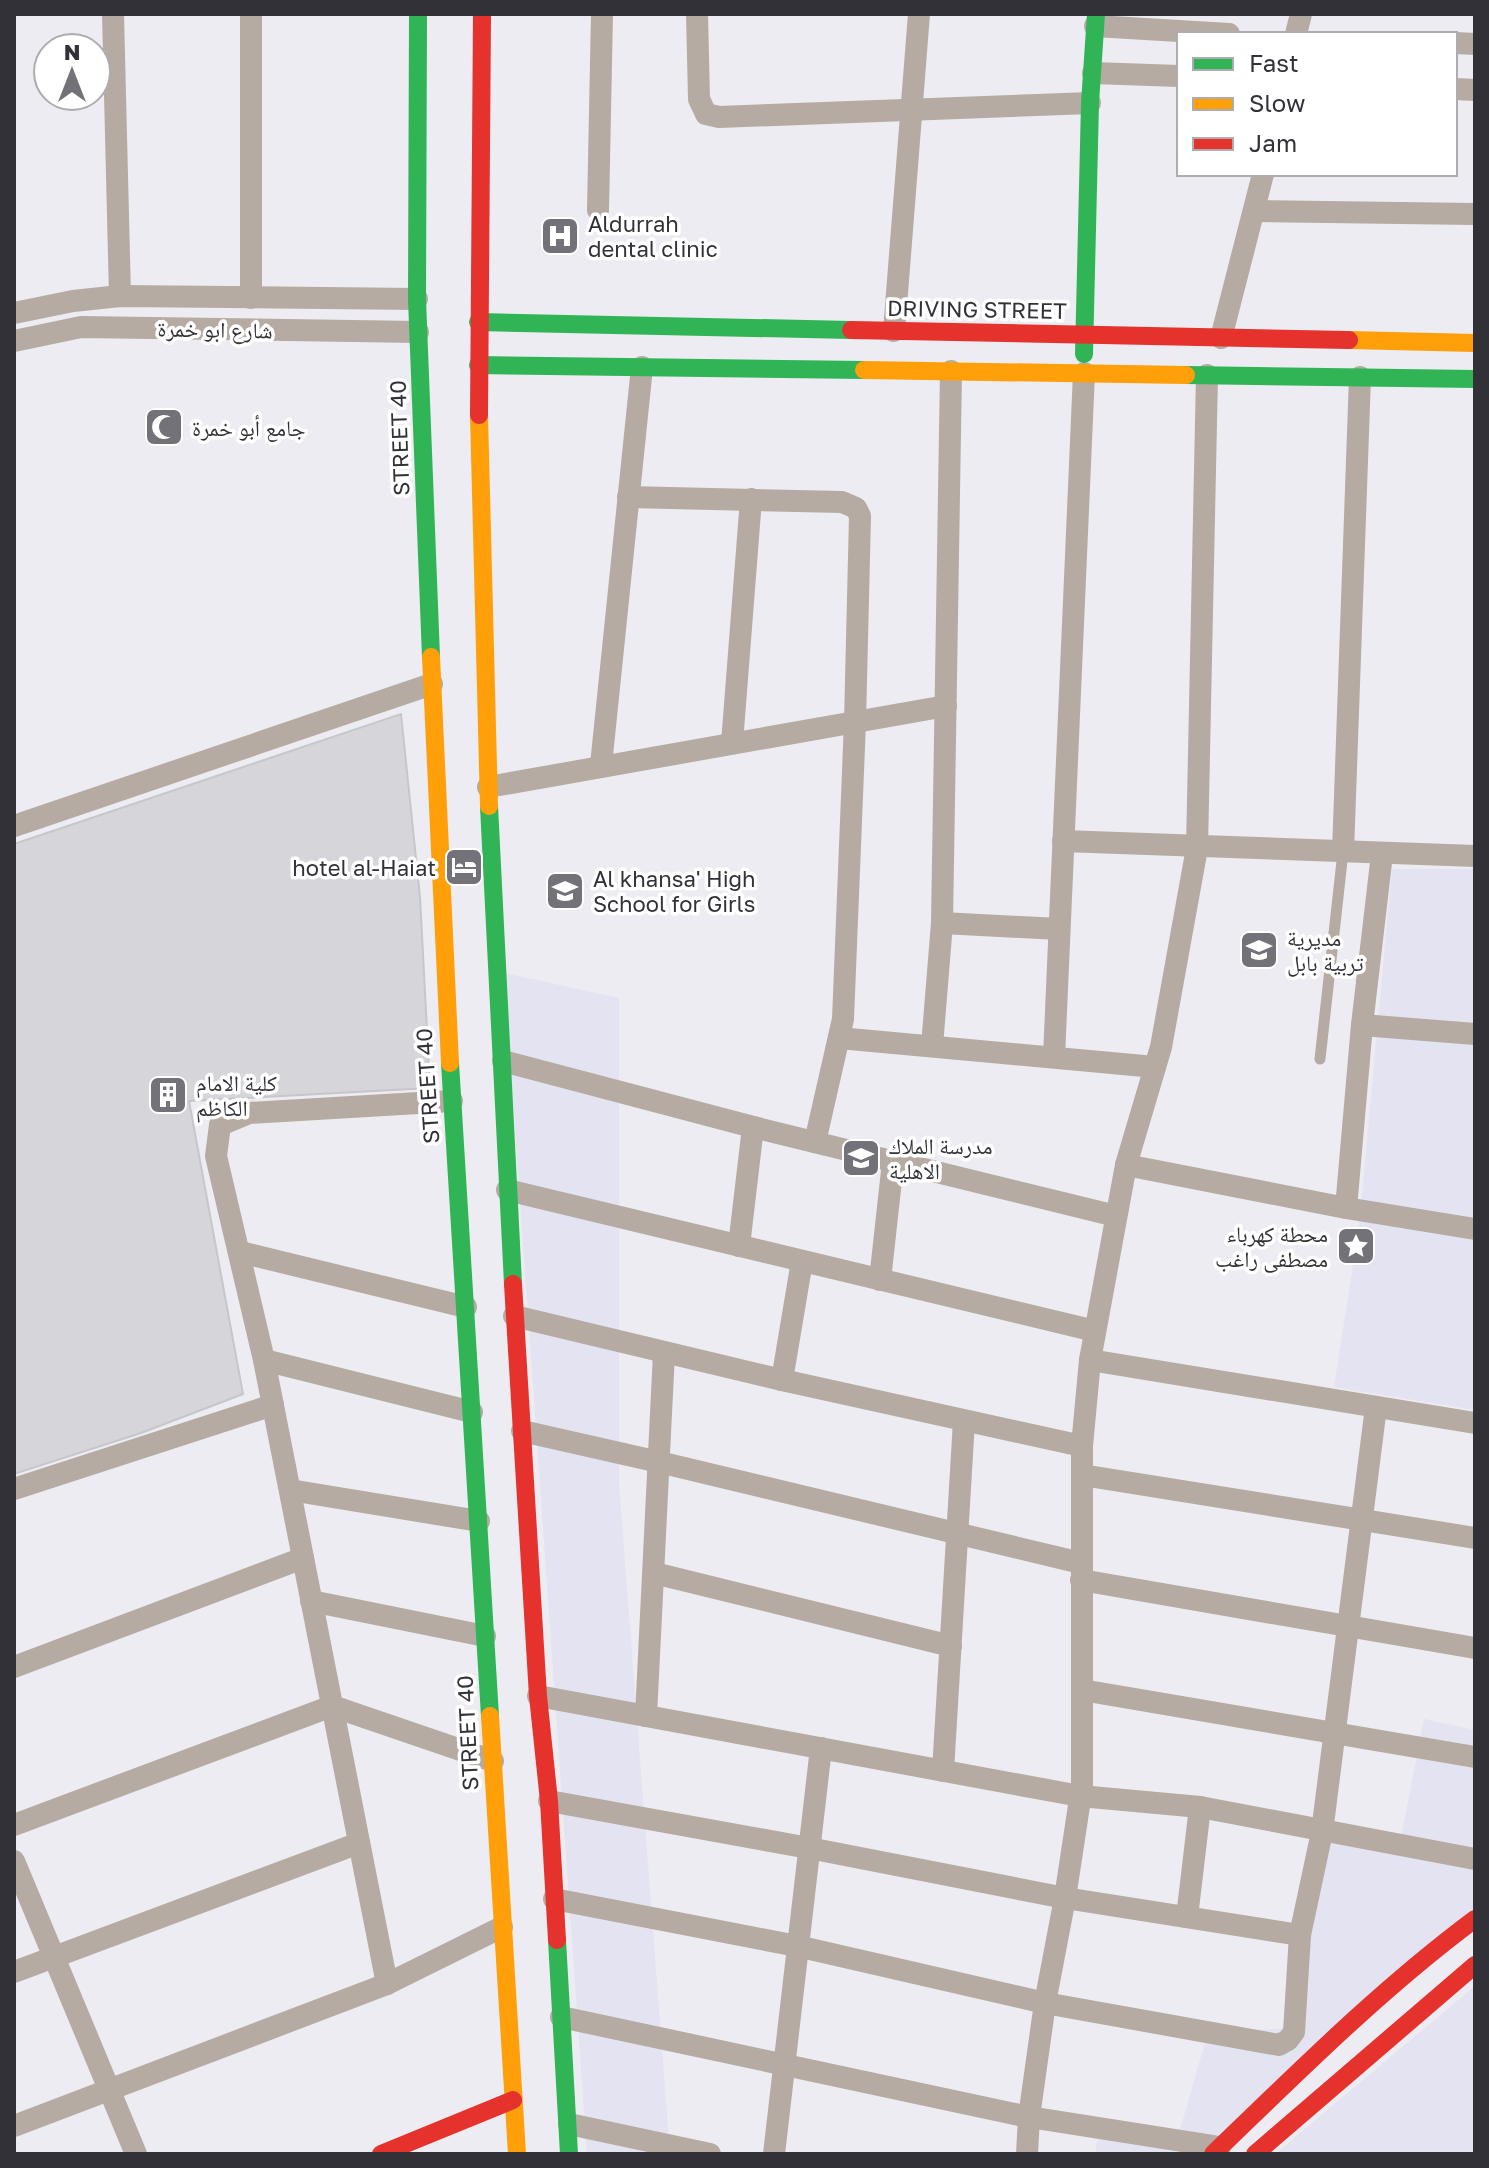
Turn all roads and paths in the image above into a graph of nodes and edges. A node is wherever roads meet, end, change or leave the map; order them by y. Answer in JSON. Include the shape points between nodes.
{"nodes":[{"id":1,"x":113,"y":14,"type":"edge"},
{"id":2,"x":251,"y":14,"type":"edge"},
{"id":3,"x":418,"y":14,"type":"edge"},
{"id":4,"x":482,"y":14,"type":"edge"},
{"id":5,"x":602,"y":14,"type":"edge"},
{"id":6,"x":697,"y":14,"type":"edge"},
{"id":7,"x":919,"y":14,"type":"edge"},
{"id":8,"x":1096,"y":20,"type":"edge"},
{"id":9,"x":1210,"y":32,"type":"edge"},
{"id":10,"x":1093,"y":73,"type":"junction"},
{"id":11,"x":1177,"y":76,"type":"edge"},
{"id":12,"x":1090,"y":103,"type":"junction"},
{"id":13,"x":912,"y":110,"type":"junction"},
{"id":14,"x":1263,"y":176,"type":"edge"},
{"id":15,"x":598,"y":210,"type":"dead end"},
{"id":16,"x":1254,"y":211,"type":"junction"},
{"id":17,"x":1475,"y":214,"type":"edge"},
{"id":18,"x":120,"y":296,"type":"junction"},
{"id":19,"x":251,"y":298,"type":"junction"},
{"id":20,"x":417,"y":299,"type":"junction"},
{"id":21,"x":14,"y":313,"type":"edge"},
{"id":22,"x":478,"y":322,"type":"junction"},
{"id":23,"x":894,"y":331,"type":"junction"},
{"id":24,"x":418,"y":332,"type":"junction"},
{"id":25,"x":1085,"y":335,"type":"junction"},
{"id":26,"x":1221,"y":338,"type":"junction"},
{"id":27,"x":14,"y":341,"type":"edge"},
{"id":28,"x":1475,"y":343,"type":"edge"},
{"id":29,"x":478,"y":365,"type":"junction"},
{"id":30,"x":642,"y":367,"type":"junction"},
{"id":31,"x":951,"y":371,"type":"junction"},
{"id":32,"x":1084,"y":373,"type":"junction"},
{"id":33,"x":1207,"y":375,"type":"junction"},
{"id":34,"x":1360,"y":377,"type":"junction"},
{"id":35,"x":1475,"y":379,"type":"edge"},
{"id":36,"x":628,"y":497,"type":"junction"},
{"id":37,"x":751,"y":499,"type":"junction"},
{"id":38,"x":432,"y":684,"type":"junction"},
{"id":39,"x":946,"y":706,"type":"junction"},
{"id":40,"x":855,"y":722,"type":"junction"},
{"id":41,"x":732,"y":743,"type":"junction"},
{"id":42,"x":601,"y":765,"type":"junction"},
{"id":43,"x":488,"y":787,"type":"junction"},
{"id":44,"x":14,"y":826,"type":"edge"},
{"id":45,"x":1063,"y":841,"type":"junction"},
{"id":46,"x":1197,"y":848,"type":"junction"},
{"id":47,"x":1343,"y":852,"type":"junction"},
{"id":48,"x":1382,"y":854,"type":"junction"},
{"id":49,"x":1475,"y":856,"type":"edge"},
{"id":50,"x":942,"y":923,"type":"junction"},
{"id":51,"x":1059,"y":929,"type":"junction"},
{"id":52,"x":1362,"y":1025,"type":"junction"},
{"id":53,"x":1475,"y":1034,"type":"edge"},
{"id":54,"x":839,"y":1038,"type":"junction"},
{"id":55,"x":932,"y":1046,"type":"junction"},
{"id":56,"x":1054,"y":1057,"type":"junction"},
{"id":57,"x":1320,"y":1059,"type":"dead end"},
{"id":58,"x":503,"y":1061,"type":"junction"},
{"id":59,"x":1155,"y":1067,"type":"junction"},
{"id":60,"x":452,"y":1101,"type":"junction"},
{"id":61,"x":753,"y":1127,"type":"junction"},
{"id":62,"x":815,"y":1142,"type":"junction"},
{"id":63,"x":893,"y":1162,"type":"junction"},
{"id":64,"x":1126,"y":1165,"type":"junction"},
{"id":65,"x":507,"y":1190,"type":"junction"},
{"id":66,"x":1346,"y":1208,"type":"junction"},
{"id":67,"x":1116,"y":1216,"type":"junction"},
{"id":68,"x":1475,"y":1229,"type":"edge"},
{"id":69,"x":739,"y":1246,"type":"junction"},
{"id":70,"x":240,"y":1252,"type":"junction"},
{"id":71,"x":802,"y":1261,"type":"junction"},
{"id":72,"x":880,"y":1280,"type":"junction"},
{"id":73,"x":466,"y":1307,"type":"junction"},
{"id":74,"x":514,"y":1316,"type":"junction"},
{"id":75,"x":1095,"y":1331,"type":"junction"},
{"id":76,"x":664,"y":1353,"type":"junction"},
{"id":77,"x":469,"y":1356,"type":"junction"},
{"id":78,"x":264,"y":1360,"type":"junction"},
{"id":79,"x":1090,"y":1360,"type":"junction"},
{"id":80,"x":502,"y":1365,"type":"junction"},
{"id":81,"x":782,"y":1380,"type":"junction"},
{"id":82,"x":273,"y":1405,"type":"junction"},
{"id":83,"x":1376,"y":1407,"type":"junction"},
{"id":84,"x":484,"y":1412,"type":"junction"},
{"id":85,"x":964,"y":1421,"type":"junction"},
{"id":86,"x":1475,"y":1423,"type":"edge"},
{"id":87,"x":521,"y":1425,"type":"junction"},
{"id":88,"x":1082,"y":1446,"type":"junction"},
{"id":89,"x":659,"y":1462,"type":"junction"},
{"id":90,"x":1082,"y":1475,"type":"junction"},
{"id":91,"x":14,"y":1489,"type":"edge"},
{"id":92,"x":290,"y":1490,"type":"junction"},
{"id":93,"x":1361,"y":1520,"type":"junction"},
{"id":94,"x":479,"y":1521,"type":"junction"},
{"id":95,"x":958,"y":1534,"type":"junction"},
{"id":96,"x":1475,"y":1538,"type":"edge"},
{"id":97,"x":303,"y":1558,"type":"junction"},
{"id":98,"x":1081,"y":1571,"type":"junction"},
{"id":99,"x":654,"y":1573,"type":"junction"},
{"id":100,"x":311,"y":1601,"type":"junction"},
{"id":101,"x":1347,"y":1626,"type":"junction"},
{"id":102,"x":485,"y":1636,"type":"junction"},
{"id":103,"x":951,"y":1646,"type":"junction"},
{"id":104,"x":1475,"y":1648,"type":"edge"},
{"id":105,"x":14,"y":1667,"type":"edge"},
{"id":106,"x":1082,"y":1690,"type":"junction"},
{"id":107,"x":538,"y":1696,"type":"junction"},
{"id":108,"x":332,"y":1706,"type":"junction"},
{"id":109,"x":646,"y":1716,"type":"junction"},
{"id":110,"x":1333,"y":1733,"type":"junction"},
{"id":111,"x":821,"y":1748,"type":"junction"},
{"id":112,"x":1475,"y":1757,"type":"edge"},
{"id":113,"x":493,"y":1761,"type":"junction"},
{"id":114,"x":943,"y":1771,"type":"junction"},
{"id":115,"x":1080,"y":1796,"type":"junction"},
{"id":116,"x":549,"y":1801,"type":"junction"},
{"id":117,"x":1200,"y":1807,"type":"junction"},
{"id":118,"x":14,"y":1825,"type":"edge"},
{"id":119,"x":1322,"y":1832,"type":"junction"},
{"id":120,"x":359,"y":1843,"type":"junction"},
{"id":121,"x":809,"y":1848,"type":"junction"},
{"id":122,"x":1475,"y":1859,"type":"edge"},
{"id":123,"x":14,"y":1861,"type":"edge"},
{"id":124,"x":1065,"y":1898,"type":"junction"},
{"id":125,"x":554,"y":1899,"type":"junction"},
{"id":126,"x":1187,"y":1917,"type":"junction"},
{"id":127,"x":1475,"y":1919,"type":"edge"},
{"id":128,"x":502,"y":1927,"type":"junction"},
{"id":129,"x":1300,"y":1935,"type":"junction"},
{"id":130,"x":797,"y":1946,"type":"junction"},
{"id":131,"x":53,"y":1957,"type":"junction"},
{"id":132,"x":1475,"y":1965,"type":"edge"},
{"id":133,"x":14,"y":1972,"type":"edge"},
{"id":134,"x":387,"y":1984,"type":"junction"},
{"id":135,"x":1045,"y":2003,"type":"junction"},
{"id":136,"x":561,"y":2017,"type":"junction"},
{"id":137,"x":1288,"y":2040,"type":"junction"},
{"id":138,"x":784,"y":2063,"type":"junction"},
{"id":139,"x":1305,"y":2066,"type":"junction"},
{"id":140,"x":110,"y":2088,"type":"junction"},
{"id":141,"x":513,"y":2100,"type":"junction"},
{"id":142,"x":1029,"y":2117,"type":"junction"},
{"id":143,"x":569,"y":2124,"type":"junction"},
{"id":144,"x":14,"y":2126,"type":"edge"},
{"id":145,"x":1217,"y":2151,"type":"edge"},
{"id":146,"x":136,"y":2154,"type":"edge"},
{"id":147,"x":381,"y":2154,"type":"edge"},
{"id":148,"x":517,"y":2154,"type":"edge"},
{"id":149,"x":569,"y":2154,"type":"edge"},
{"id":150,"x":710,"y":2154,"type":"edge"},
{"id":151,"x":774,"y":2154,"type":"edge"},
{"id":152,"x":1027,"y":2154,"type":"edge"},
{"id":153,"x":1255,"y":2154,"type":"edge"}],
"edges":[{"from":1,"to":18,"type":"street"},
{"from":2,"to":19,"type":"street"},
{"from":3,"to":20,"type":"main road","name":"STREET 40"},
{"from":4,"to":22,"type":"main road"},
{"from":5,"to":15,"type":"street"},
{"from":6,"to":13,"type":"street","via":[[699,99],[706,114]]},
{"from":7,"to":13,"type":"street"},
{"from":8,"to":9,"type":"street"},
{"from":8,"to":10,"type":"main road"},
{"from":10,"to":11,"type":"street"},
{"from":10,"to":12,"type":"main road"},
{"from":12,"to":13,"type":"street"},
{"from":12,"to":25,"type":"main road"},
{"from":13,"to":23,"type":"street"},
{"from":14,"to":16,"type":"street"},
{"from":16,"to":17,"type":"street"},
{"from":16,"to":26,"type":"street"},
{"from":18,"to":19,"type":"street","name":"شارع ابو خمرة"},
{"from":18,"to":21,"type":"street","name":"شارع ابو خمرة"},
{"from":19,"to":20,"type":"street","name":"شارع ابو خمرة"},
{"from":20,"to":24,"type":"main road","name":"STREET 40"},
{"from":22,"to":23,"type":"main road","name":"DRIVING STREET"},
{"from":22,"to":29,"type":"main road"},
{"from":23,"to":25,"type":"main road","name":"DRIVING STREET"},
{"from":24,"to":27,"type":"street","name":"شارع ابو خمرة","via":[[81,327]]},
{"from":24,"to":38,"type":"main road","name":"STREET 40"},
{"from":25,"to":26,"type":"main road","name":"DRIVING STREET"},
{"from":25,"to":32,"type":"main road"},
{"from":26,"to":28,"type":"main road","name":"DRIVING STREET"},
{"from":29,"to":30,"type":"main road"},
{"from":29,"to":43,"type":"main road"},
{"from":30,"to":31,"type":"main road"},
{"from":30,"to":36,"type":"street"},
{"from":31,"to":32,"type":"main road"},
{"from":31,"to":39,"type":"street"},
{"from":32,"to":33,"type":"main road"},
{"from":32,"to":45,"type":"street"},
{"from":33,"to":34,"type":"main road"},
{"from":33,"to":46,"type":"street"},
{"from":34,"to":35,"type":"main road"},
{"from":34,"to":47,"type":"street"},
{"from":36,"to":37,"type":"street"},
{"from":36,"to":42,"type":"street"},
{"from":37,"to":40,"type":"street","via":[[842,502],[856,508],[861,524]]},
{"from":37,"to":41,"type":"street"},
{"from":38,"to":44,"type":"street"},
{"from":38,"to":60,"type":"main road","name":"STREET 40"},
{"from":39,"to":40,"type":"street"},
{"from":39,"to":50,"type":"street"},
{"from":40,"to":41,"type":"street"},
{"from":40,"to":54,"type":"street"},
{"from":41,"to":42,"type":"street"},
{"from":42,"to":43,"type":"street"},
{"from":43,"to":58,"type":"main road"},
{"from":45,"to":46,"type":"street"},
{"from":45,"to":51,"type":"street"},
{"from":46,"to":47,"type":"street"},
{"from":46,"to":59,"type":"street"},
{"from":47,"to":48,"type":"street"},
{"from":47,"to":57,"type":"lane"},
{"from":48,"to":49,"type":"street"},
{"from":48,"to":52,"type":"street"},
{"from":50,"to":51,"type":"street"},
{"from":50,"to":55,"type":"street"},
{"from":51,"to":56,"type":"street"},
{"from":52,"to":53,"type":"street"},
{"from":52,"to":66,"type":"street"},
{"from":54,"to":55,"type":"street"},
{"from":54,"to":62,"type":"street"},
{"from":55,"to":56,"type":"street"},
{"from":56,"to":59,"type":"street"},
{"from":58,"to":61,"type":"street"},
{"from":58,"to":65,"type":"main road"},
{"from":59,"to":64,"type":"street"},
{"from":60,"to":70,"type":"street","via":[[249,1113],[220,1125],[216,1156]]},
{"from":60,"to":73,"type":"main road","name":"STREET 40"},
{"from":61,"to":62,"type":"street"},
{"from":61,"to":69,"type":"street"},
{"from":62,"to":63,"type":"street"},
{"from":63,"to":67,"type":"street"},
{"from":63,"to":72,"type":"street"},
{"from":64,"to":66,"type":"street"},
{"from":64,"to":67,"type":"street"},
{"from":65,"to":69,"type":"street"},
{"from":65,"to":74,"type":"main road"},
{"from":66,"to":68,"type":"street"},
{"from":67,"to":75,"type":"street"},
{"from":69,"to":71,"type":"street"},
{"from":70,"to":73,"type":"street"},
{"from":70,"to":78,"type":"street"},
{"from":71,"to":72,"type":"street"},
{"from":71,"to":81,"type":"street"},
{"from":72,"to":75,"type":"street"},
{"from":73,"to":77,"type":"main road","name":"STREET 40"},
{"from":74,"to":76,"type":"street"},
{"from":74,"to":80,"type":"main road"},
{"from":75,"to":79,"type":"street"},
{"from":76,"to":81,"type":"street"},
{"from":76,"to":89,"type":"street"},
{"from":77,"to":80,"type":"main road","via":[[474,1363]]},
{"from":77,"to":84,"type":"main road","name":"STREET 40"},
{"from":78,"to":82,"type":"street"},
{"from":78,"to":84,"type":"street"},
{"from":79,"to":83,"type":"street"},
{"from":79,"to":88,"type":"street"},
{"from":80,"to":87,"type":"main road"},
{"from":81,"to":85,"type":"street"},
{"from":82,"to":91,"type":"street"},
{"from":82,"to":92,"type":"street"},
{"from":83,"to":86,"type":"street"},
{"from":83,"to":93,"type":"street"},
{"from":84,"to":87,"type":"main road"},
{"from":84,"to":94,"type":"main road","name":"STREET 40"},
{"from":85,"to":88,"type":"street"},
{"from":85,"to":95,"type":"street"},
{"from":87,"to":89,"type":"street"},
{"from":87,"to":107,"type":"main road"},
{"from":88,"to":90,"type":"street"},
{"from":89,"to":95,"type":"street"},
{"from":89,"to":99,"type":"street"},
{"from":90,"to":93,"type":"street"},
{"from":90,"to":98,"type":"street"},
{"from":92,"to":94,"type":"street"},
{"from":92,"to":97,"type":"street"},
{"from":93,"to":96,"type":"street"},
{"from":93,"to":101,"type":"street"},
{"from":94,"to":102,"type":"main road","name":"STREET 40"},
{"from":95,"to":98,"type":"street"},
{"from":95,"to":103,"type":"street"},
{"from":97,"to":100,"type":"street"},
{"from":97,"to":105,"type":"street"},
{"from":98,"to":101,"type":"street"},
{"from":98,"to":106,"type":"street"},
{"from":99,"to":103,"type":"street"},
{"from":99,"to":109,"type":"street"},
{"from":100,"to":102,"type":"street"},
{"from":100,"to":108,"type":"street"},
{"from":101,"to":104,"type":"street"},
{"from":101,"to":110,"type":"street"},
{"from":102,"to":113,"type":"main road","name":"STREET 40"},
{"from":103,"to":114,"type":"street"},
{"from":106,"to":110,"type":"street"},
{"from":106,"to":115,"type":"street"},
{"from":107,"to":109,"type":"street"},
{"from":107,"to":116,"type":"main road"},
{"from":108,"to":113,"type":"street"},
{"from":108,"to":118,"type":"street"},
{"from":108,"to":120,"type":"street"},
{"from":109,"to":111,"type":"street"},
{"from":110,"to":112,"type":"street"},
{"from":110,"to":119,"type":"street"},
{"from":111,"to":114,"type":"street"},
{"from":111,"to":121,"type":"street"},
{"from":113,"to":128,"type":"main road","name":"STREET 40"},
{"from":114,"to":115,"type":"street"},
{"from":115,"to":117,"type":"street"},
{"from":115,"to":124,"type":"street"},
{"from":116,"to":121,"type":"street"},
{"from":116,"to":125,"type":"main road"},
{"from":117,"to":119,"type":"street"},
{"from":117,"to":126,"type":"street"},
{"from":119,"to":122,"type":"street"},
{"from":119,"to":129,"type":"street"},
{"from":120,"to":131,"type":"street"},
{"from":120,"to":134,"type":"street"},
{"from":121,"to":124,"type":"street"},
{"from":121,"to":130,"type":"street"},
{"from":123,"to":131,"type":"street"},
{"from":124,"to":126,"type":"street"},
{"from":124,"to":135,"type":"street"},
{"from":125,"to":130,"type":"street"},
{"from":125,"to":136,"type":"main road"},
{"from":126,"to":129,"type":"street"},
{"from":127,"to":139,"type":"main road"},
{"from":128,"to":134,"type":"street"},
{"from":128,"to":141,"type":"main road","name":"STREET 40"},
{"from":129,"to":137,"type":"street","via":[[1294,2032]]},
{"from":130,"to":135,"type":"street"},
{"from":130,"to":138,"type":"street"},
{"from":131,"to":133,"type":"street"},
{"from":131,"to":140,"type":"street"},
{"from":132,"to":153,"type":"main road"},
{"from":134,"to":140,"type":"street"},
{"from":135,"to":137,"type":"street","via":[[1279,2045]]},
{"from":135,"to":142,"type":"street"},
{"from":136,"to":138,"type":"street"},
{"from":136,"to":143,"type":"main road"},
{"from":137,"to":139,"type":"street"},
{"from":138,"to":142,"type":"street"},
{"from":138,"to":151,"type":"street"},
{"from":139,"to":145,"type":"main road"},
{"from":140,"to":144,"type":"street"},
{"from":140,"to":146,"type":"street"},
{"from":141,"to":147,"type":"main road"},
{"from":141,"to":148,"type":"main road","name":"STREET 40"},
{"from":142,"to":145,"type":"street"},
{"from":142,"to":152,"type":"street"},
{"from":143,"to":149,"type":"main road"},
{"from":143,"to":150,"type":"street"}]}
